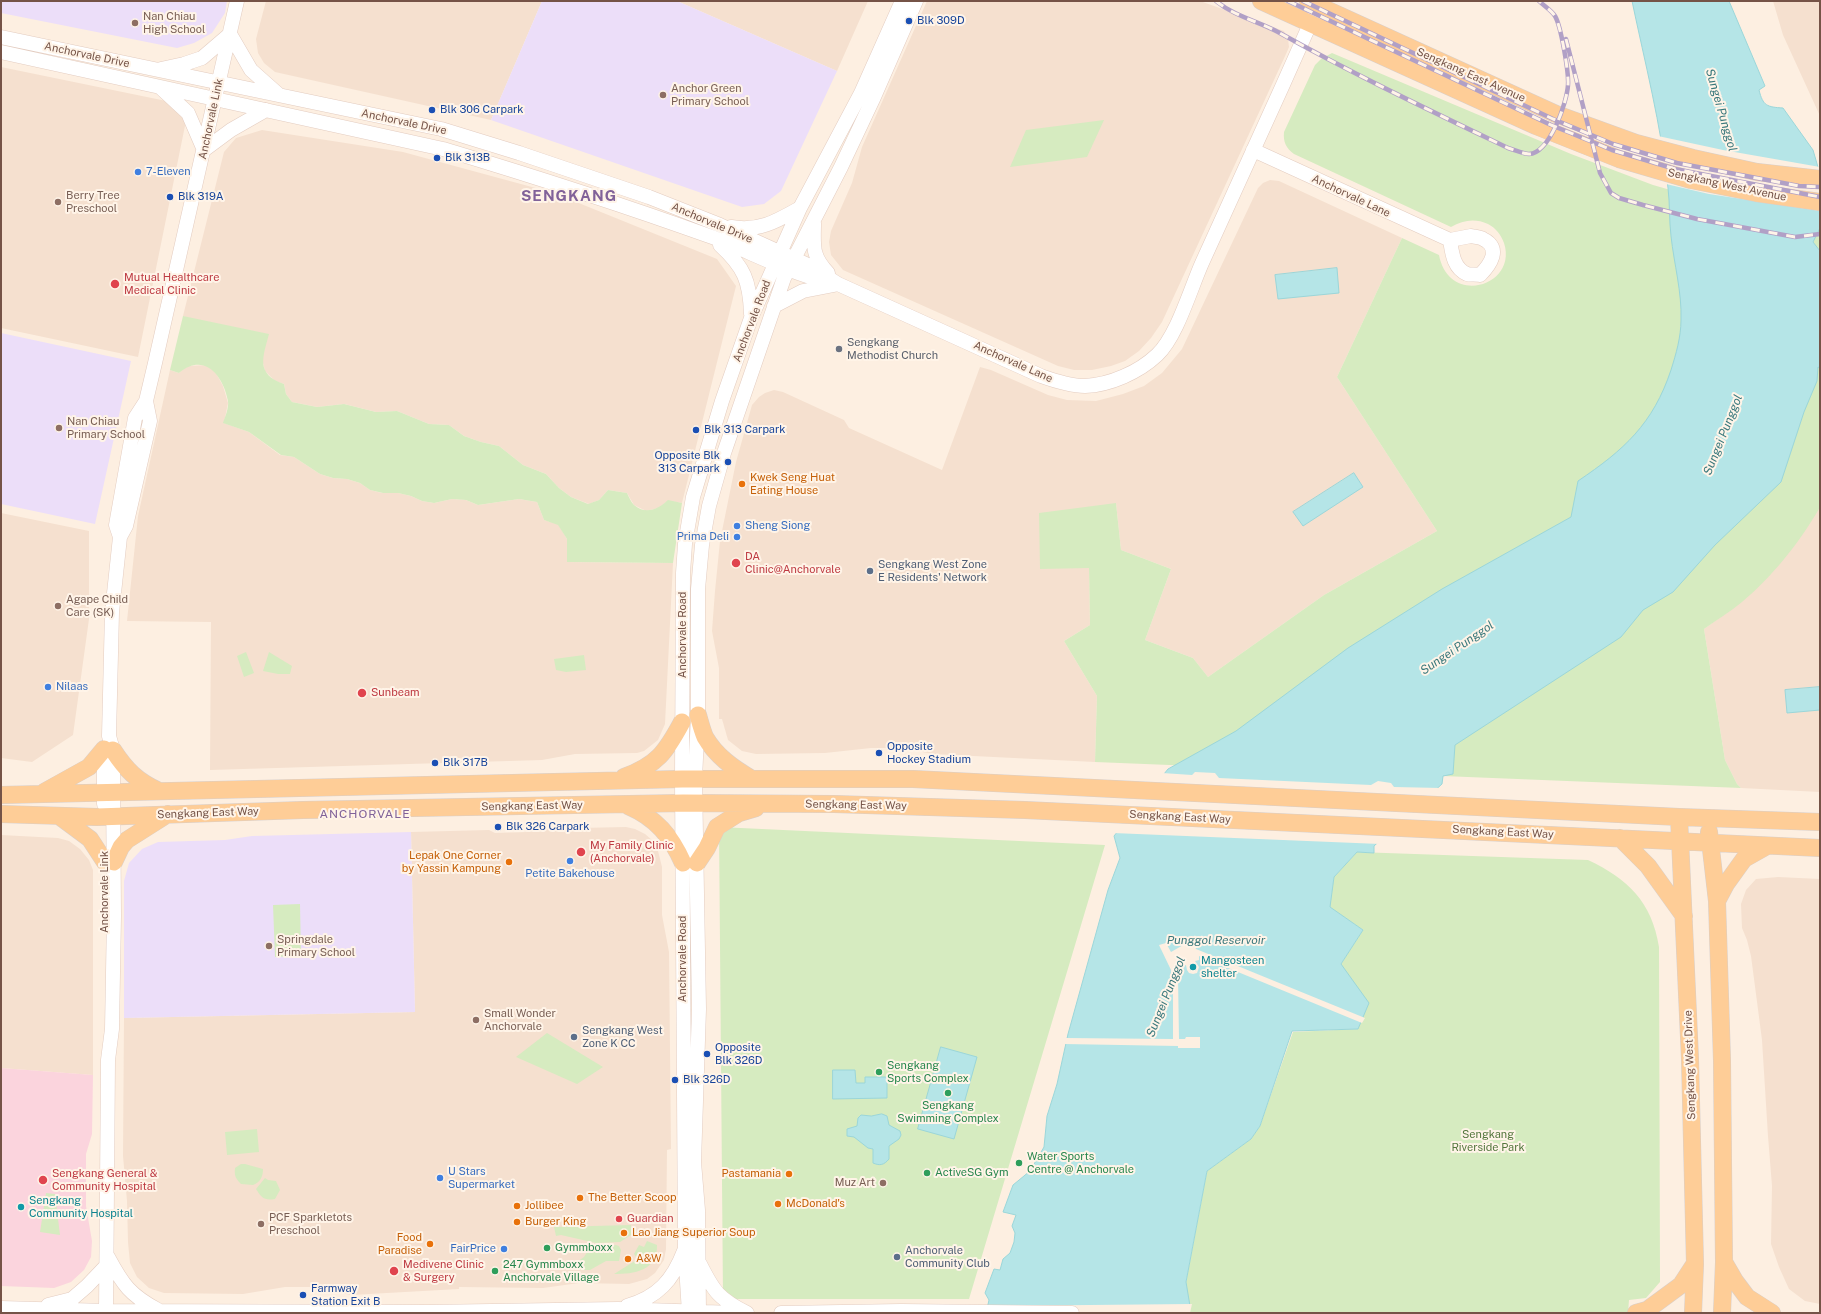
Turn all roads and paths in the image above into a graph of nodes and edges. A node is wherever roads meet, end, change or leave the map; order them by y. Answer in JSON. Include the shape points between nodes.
{"nodes":[{"id":1,"x":236,"y":1,"type":"edge"},
{"id":2,"x":902,"y":1,"type":"edge"},
{"id":3,"x":916,"y":1,"type":"edge"},
{"id":4,"x":1261,"y":1,"type":"edge"},
{"id":5,"x":1313,"y":4,"type":"edge"},
{"id":6,"x":1310,"y":24,"type":"junction"},
{"id":7,"x":230,"y":34,"type":"junction"},
{"id":8,"x":1,"y":37,"type":"edge"},
{"id":9,"x":1,"y":52,"type":"edge"},
{"id":10,"x":155,"y":70,"type":"junction"},
{"id":11,"x":218,"y":83,"type":"junction"},
{"id":12,"x":159,"y":85,"type":"junction"},
{"id":13,"x":280,"y":96,"type":"junction"},
{"id":14,"x":215,"y":98,"type":"junction"},
{"id":15,"x":266,"y":110,"type":"junction"},
{"id":16,"x":1636,"y":143,"type":"joint"},
{"id":17,"x":204,"y":150,"type":"junction"},
{"id":18,"x":1253,"y":150,"type":"junction"},
{"id":19,"x":1635,"y":164,"type":"joint"},
{"id":20,"x":1820,"y":179,"type":"edge"},
{"id":21,"x":1820,"y":202,"type":"edge"},
{"id":22,"x":800,"y":208,"type":"junction"},
{"id":23,"x":814,"y":221,"type":"junction"},
{"id":24,"x":720,"y":225,"type":"junction"},
{"id":25,"x":713,"y":238,"type":"junction"},
{"id":26,"x":1450,"y":240,"type":"dead end"},
{"id":27,"x":783,"y":261,"type":"junction"},
{"id":28,"x":838,"y":284,"type":"junction"},
{"id":29,"x":774,"y":306,"type":"junction"},
{"id":30,"x":751,"y":318,"type":"junction"},
{"id":31,"x":698,"y":715,"type":"junction"},
{"id":32,"x":682,"y":722,"type":"junction"},
{"id":33,"x":108,"y":745,"type":"junction"},
{"id":34,"x":688,"y":779,"type":"junction"},
{"id":35,"x":752,"y":779,"type":"junction"},
{"id":36,"x":614,"y":781,"type":"junction"},
{"id":37,"x":161,"y":792,"type":"junction"},
{"id":38,"x":108,"y":793,"type":"junction"},
{"id":39,"x":40,"y":794,"type":"junction"},
{"id":40,"x":1,"y":795,"type":"edge"},
{"id":41,"x":689,"y":803,"type":"junction"},
{"id":42,"x":772,"y":804,"type":"junction"},
{"id":43,"x":626,"y":805,"type":"junction"},
{"id":44,"x":1,"y":814,"type":"edge"},
{"id":45,"x":168,"y":814,"type":"junction"},
{"id":46,"x":59,"y":816,"type":"junction"},
{"id":47,"x":109,"y":816,"type":"junction"},
{"id":48,"x":1679,"y":817,"type":"junction"},
{"id":49,"x":1708,"y":818,"type":"junction"},
{"id":50,"x":1820,"y":822,"type":"edge"},
{"id":51,"x":1614,"y":837,"type":"junction"},
{"id":52,"x":1680,"y":841,"type":"junction"},
{"id":53,"x":1710,"y":843,"type":"junction"},
{"id":54,"x":1767,"y":846,"type":"junction"},
{"id":55,"x":1820,"y":848,"type":"edge"},
{"id":56,"x":110,"y":862,"type":"junction"},
{"id":57,"x":690,"y":863,"type":"junction"},
{"id":58,"x":1717,"y":901,"type":"junction"},
{"id":59,"x":1684,"y":917,"type":"junction"},
{"id":60,"x":685,"y":1249,"type":"junction"},
{"id":61,"x":107,"y":1260,"type":"junction"},
{"id":62,"x":698,"y":1260,"type":"junction"},
{"id":63,"x":1724,"y":1262,"type":"junction"},
{"id":64,"x":1695,"y":1264,"type":"junction"},
{"id":65,"x":1,"y":1308,"type":"edge"},
{"id":66,"x":618,"y":1309,"type":"junction"},
{"id":67,"x":26,"y":1310,"type":"junction"},
{"id":68,"x":159,"y":1311,"type":"junction"},
{"id":69,"x":106,"y":1312,"type":"edge"},
{"id":70,"x":694,"y":1312,"type":"edge"},
{"id":71,"x":734,"y":1313,"type":"edge"},
{"id":72,"x":747,"y":1313,"type":"edge"},
{"id":73,"x":781,"y":1313,"type":"edge"},
{"id":74,"x":1072,"y":1313,"type":"edge"},
{"id":75,"x":1636,"y":1313,"type":"edge"},
{"id":76,"x":1693,"y":1313,"type":"edge"},
{"id":77,"x":1722,"y":1313,"type":"edge"},
{"id":78,"x":1772,"y":1313,"type":"edge"}],
"edges":[{"from":1,"to":7,"type":"street","name":"Anchorvale Link"},
{"from":2,"to":22,"type":"street","name":"Anchorvale Road","via":[[861,93]]},
{"from":3,"to":23,"type":"street","name":"Anchorvale Road","via":[[874,97]]},
{"from":4,"to":6,"type":"main road","name":"Sengkang East Avenue"},
{"from":5,"to":6,"type":"street","name":"Anchorvale Lane"},
{"from":5,"to":16,"type":"main road","name":"Sengkang East Avenue","via":[[1556,114]]},
{"from":6,"to":18,"type":"street","name":"Anchorvale Lane"},
{"from":6,"to":19,"type":"main road","name":"Sengkang East Avenue","via":[[1543,129]]},
{"from":7,"to":10,"type":"street","via":[[202,58]]},
{"from":7,"to":11,"type":"street","name":"Anchorvale Link"},
{"from":7,"to":13,"type":"street","via":[[251,70]]},
{"from":8,"to":10,"type":"street","name":"Anchorvale Drive"},
{"from":9,"to":12,"type":"street","name":"Anchorvale Drive"},
{"from":10,"to":11,"type":"street","name":"Anchorvale Drive"},
{"from":11,"to":13,"type":"street","name":"Anchorvale Drive"},
{"from":11,"to":14,"type":"street","name":"Anchorvale Link"},
{"from":12,"to":14,"type":"street","name":"Anchorvale Drive"},
{"from":12,"to":17,"type":"street","via":[[188,113]]},
{"from":13,"to":24,"type":"street","name":"Anchorvale Drive","via":[[441,129],[649,197]]},
{"from":14,"to":15,"type":"street","name":"Anchorvale Drive"},
{"from":14,"to":17,"type":"street","name":"Anchorvale Link"},
{"from":15,"to":17,"type":"street","via":[[231,130]]},
{"from":15,"to":25,"type":"street","name":"Anchorvale Drive","via":[[443,148]]},
{"from":16,"to":20,"type":"main road","name":"Sengkang West Avenue","via":[[1757,172]]},
{"from":17,"to":33,"type":"street","name":"Anchorvale Link","via":[[146,401],[150,421],[126,526],[120,537],[112,612]]},
{"from":18,"to":26,"type":"street","name":"Anchorvale Lane"},
{"from":18,"to":28,"type":"street","name":"Anchorvale Lane","via":[[1171,336],[1157,355],[1112,381],[1085,386],[1061,383],[1041,376]]},
{"from":19,"to":21,"type":"main road","name":"Sengkang West Avenue","via":[[1691,180]]},
{"from":22,"to":24,"type":"street","via":[[765,226],[738,228]]},
{"from":22,"to":27,"type":"street","name":"Anchorvale Road"},
{"from":23,"to":27,"type":"street","name":"Anchorvale Road"},
{"from":23,"to":28,"type":"street","via":[[815,255],[818,263]]},
{"from":24,"to":27,"type":"street","name":"Anchorvale Drive"},
{"from":25,"to":27,"type":"street","name":"Anchorvale Drive"},
{"from":25,"to":30,"type":"street","via":[[734,257],[746,276],[751,297]]},
{"from":27,"to":28,"type":"street","name":"Anchorvale Lane","via":[[808,265]]},
{"from":27,"to":29,"type":"street","name":"Anchorvale Road"},
{"from":27,"to":30,"type":"street","name":"Anchorvale Road"},
{"from":28,"to":29,"type":"street","via":[[803,291]]},
{"from":29,"to":31,"type":"street","name":"Anchorvale Road","via":[[724,452],[709,506],[698,589]]},
{"from":30,"to":32,"type":"street","name":"Anchorvale Road","via":[[693,497],[683,573]]},
{"from":31,"to":34,"type":"street","name":"Anchorvale Road"},
{"from":31,"to":35,"type":"main road","via":[[705,736],[723,760]]},
{"from":32,"to":34,"type":"street","name":"Anchorvale Road"},
{"from":32,"to":36,"type":"main road","via":[[662,756],[639,772]]},
{"from":33,"to":37,"type":"main road","via":[[128,772]]},
{"from":33,"to":38,"type":"street","name":"Anchorvale Link"},
{"from":33,"to":39,"type":"main road","via":[[89,767]]},
{"from":34,"to":35,"type":"main road","name":"Sengkang East Way"},
{"from":34,"to":36,"type":"main road","name":"Sengkang East Way"},
{"from":34,"to":41,"type":"street","name":"Anchorvale Road"},
{"from":35,"to":48,"type":"main road","name":"Sengkang East Way","via":[[913,779]]},
{"from":36,"to":37,"type":"main road","name":"Sengkang East Way"},
{"from":37,"to":38,"type":"main road","name":"Sengkang East Way"},
{"from":38,"to":39,"type":"main road","name":"Sengkang East Way"},
{"from":38,"to":47,"type":"street","name":"Anchorvale Link"},
{"from":39,"to":40,"type":"main road","name":"Sengkang East Way"},
{"from":41,"to":42,"type":"main road","name":"Sengkang East Way"},
{"from":41,"to":43,"type":"main road","name":"Sengkang East Way"},
{"from":41,"to":57,"type":"street","name":"Anchorvale Road"},
{"from":42,"to":51,"type":"main road","name":"Sengkang East Way","via":[[1025,810]]},
{"from":42,"to":57,"type":"main road","via":[[739,813],[717,826],[707,848]]},
{"from":43,"to":45,"type":"main road","name":"Sengkang East Way"},
{"from":43,"to":57,"type":"main road","via":[[643,812],[662,829]]},
{"from":44,"to":46,"type":"main road","name":"Sengkang East Way"},
{"from":45,"to":47,"type":"main road","name":"Sengkang East Way"},
{"from":45,"to":56,"type":"main road","via":[[127,840]]},
{"from":46,"to":47,"type":"main road","name":"Sengkang East Way"},
{"from":46,"to":56,"type":"main road","via":[[90,840]]},
{"from":47,"to":56,"type":"street","name":"Anchorvale Link"},
{"from":48,"to":49,"type":"main road","name":"Sengkang East Way"},
{"from":48,"to":52,"type":"main road","name":"Sengkang West Drive"},
{"from":49,"to":50,"type":"main road","name":"Sengkang East Way"},
{"from":49,"to":53,"type":"main road"},
{"from":51,"to":52,"type":"main road","name":"Sengkang East Way"},
{"from":51,"to":59,"type":"main road","via":[[1648,866]]},
{"from":52,"to":53,"type":"main road","name":"Sengkang East Way"},
{"from":52,"to":59,"type":"main road","name":"Sengkang West Drive"},
{"from":53,"to":54,"type":"main road","name":"Sengkang East Way"},
{"from":53,"to":58,"type":"main road"},
{"from":54,"to":55,"type":"main road","name":"Sengkang East Way"},
{"from":54,"to":58,"type":"main road","via":[[1744,859]]},
{"from":56,"to":61,"type":"street","name":"Anchorvale Link","via":[[112,1029],[108,1048]]},
{"from":57,"to":60,"type":"street","name":"Anchorvale Road"},
{"from":57,"to":62,"type":"street","name":"Anchorvale Road","via":[[698,1009],[694,1162],[698,1210]]},
{"from":58,"to":63,"type":"main road"},
{"from":59,"to":64,"type":"main road","name":"Sengkang West Drive"},
{"from":60,"to":66,"type":"street","via":[[673,1275],[651,1297]]},
{"from":60,"to":70,"type":"street","name":"Anchorvale Road"},
{"from":61,"to":67,"type":"street","via":[[87,1286],[72,1299]]},
{"from":61,"to":68,"type":"street","via":[[128,1290]]},
{"from":61,"to":69,"type":"street","name":"Anchorvale Link"},
{"from":62,"to":70,"type":"street","name":"Anchorvale Road"},
{"from":62,"to":72,"type":"street","via":[[721,1298]]},
{"from":63,"to":77,"type":"main road"},
{"from":63,"to":78,"type":"main road","via":[[1747,1296]]},
{"from":64,"to":75,"type":"main road","via":[[1681,1285],[1647,1310]]},
{"from":64,"to":76,"type":"main road","name":"Sengkang West Drive"},
{"from":65,"to":67,"type":"street"},
{"from":66,"to":68,"type":"street","via":[[428,1312]]},
{"from":66,"to":70,"type":"street"},
{"from":67,"to":69,"type":"street"},
{"from":68,"to":69,"type":"street"},
{"from":70,"to":71,"type":"street"},
{"from":73,"to":74,"type":"street"}]}
